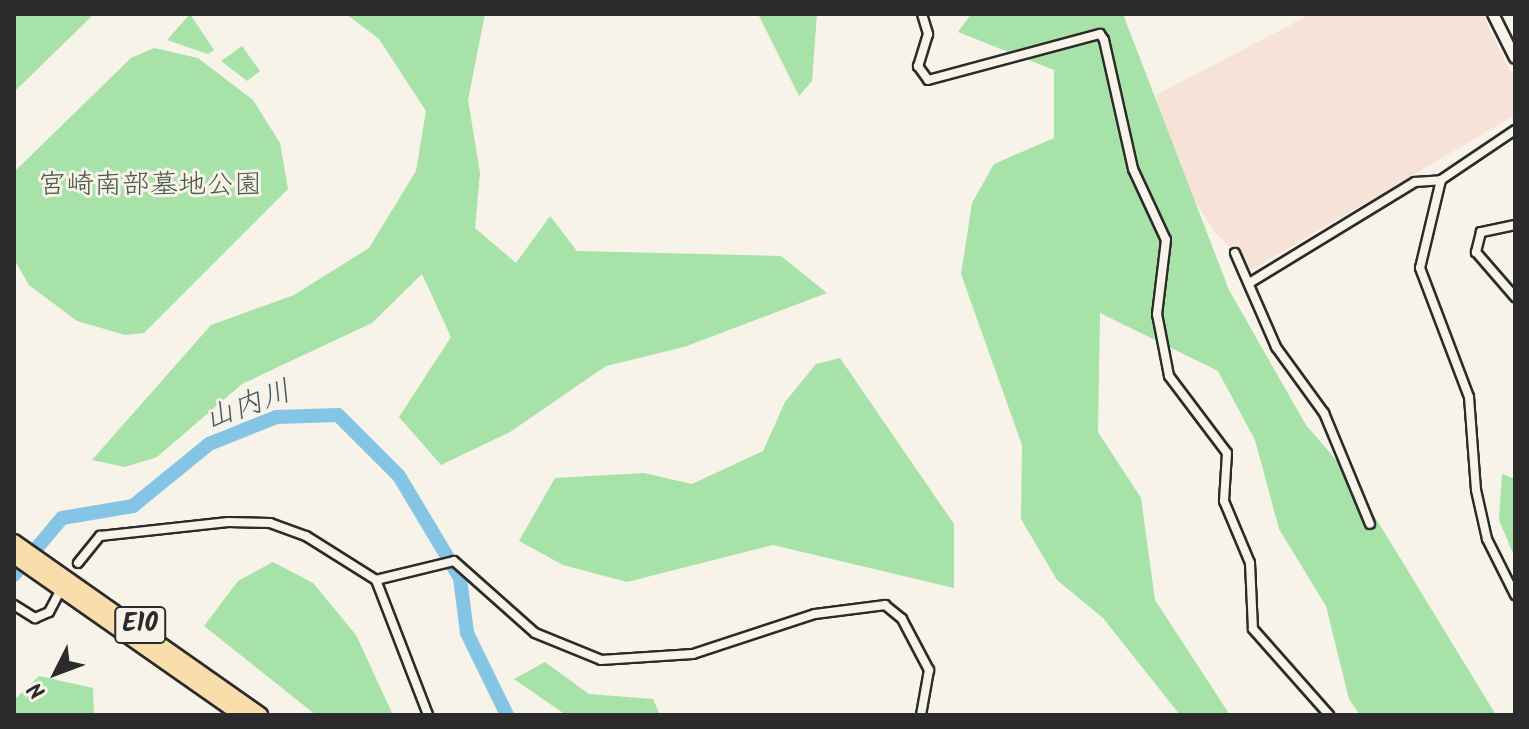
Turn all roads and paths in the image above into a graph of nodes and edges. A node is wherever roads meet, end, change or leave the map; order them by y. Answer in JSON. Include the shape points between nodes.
{"nodes":[{"id":1,"x":922,"y":14,"type":"edge"},
{"id":2,"x":1493,"y":14,"type":"edge"},
{"id":3,"x":1515,"y":58,"type":"edge"},
{"id":4,"x":1515,"y":130,"type":"edge"},
{"id":5,"x":1441,"y":180,"type":"junction"},
{"id":6,"x":1515,"y":225,"type":"edge"},
{"id":7,"x":1235,"y":253,"type":"dead end"},
{"id":8,"x":1251,"y":282,"type":"junction"},
{"id":9,"x":1515,"y":297,"type":"edge"},
{"id":10,"x":1370,"y":524,"type":"dead end"},
{"id":11,"x":14,"y":542,"type":"edge"},
{"id":12,"x":14,"y":556,"type":"edge"},
{"id":13,"x":78,"y":563,"type":"dead end"},
{"id":14,"x":376,"y":580,"type":"junction"},
{"id":15,"x":58,"y":595,"type":"dead end"},
{"id":16,"x":1515,"y":595,"type":"edge"},
{"id":17,"x":14,"y":605,"type":"edge"},
{"id":18,"x":241,"y":715,"type":"edge"},
{"id":19,"x":260,"y":715,"type":"edge"},
{"id":20,"x":428,"y":715,"type":"edge"},
{"id":21,"x":921,"y":715,"type":"edge"},
{"id":22,"x":1329,"y":715,"type":"edge"}],
"edges":[{"from":1,"to":22,"type":"street","via":[[928,34],[918,66],[928,80],[1100,34],[1104,40],[1130,159],[1166,240],[1157,318],[1169,376],[1227,453],[1224,501],[1250,563],[1253,629]]},
{"from":2,"to":3,"type":"street"},
{"from":4,"to":5,"type":"street"},
{"from":5,"to":8,"type":"street","via":[[1415,182]]},
{"from":5,"to":16,"type":"street","via":[[1420,268],[1469,397],[1479,502]]},
{"from":6,"to":9,"type":"street","via":[[1481,232],[1476,252]]},
{"from":7,"to":8,"type":"street"},
{"from":8,"to":10,"type":"street","via":[[1276,347],[1324,413]]},
{"from":11,"to":19,"type":"highway","number":"E10"},
{"from":12,"to":18,"type":"highway","number":"E10"},
{"from":13,"to":14,"type":"street","via":[[100,536],[270,523],[306,536]]},
{"from":14,"to":20,"type":"street"},
{"from":14,"to":21,"type":"street","via":[[454,561],[535,633],[601,660],[693,654],[815,614],[885,605],[913,634],[929,670]]},
{"from":15,"to":17,"type":"street","via":[[49,612],[35,618]]}]}
